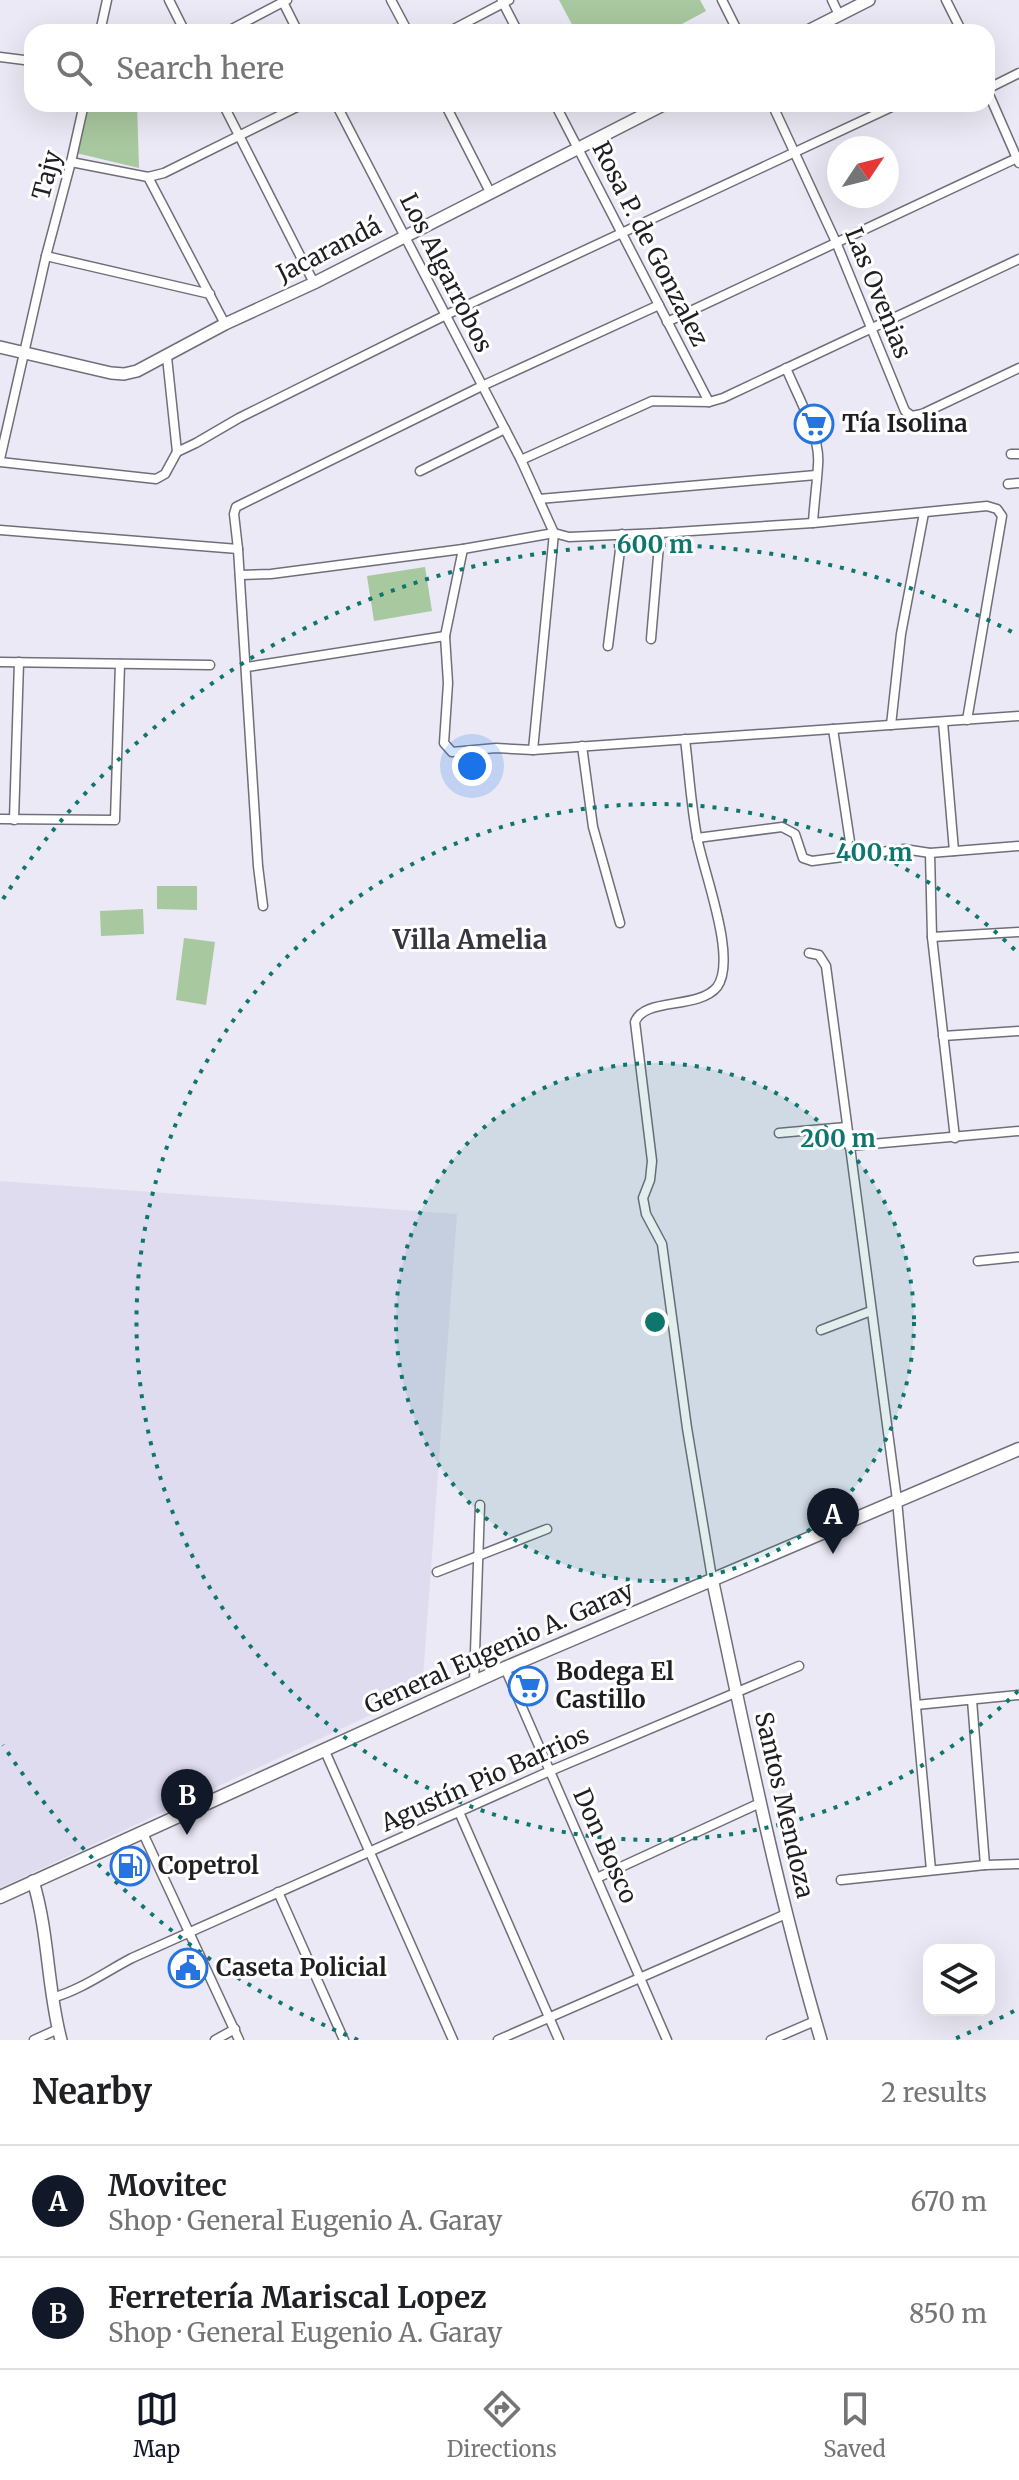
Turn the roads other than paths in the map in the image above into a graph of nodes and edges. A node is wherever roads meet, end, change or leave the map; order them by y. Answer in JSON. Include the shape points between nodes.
{"nodes":[{"id":1,"x":107,"y":0,"type":"edge"},
{"id":2,"x":169,"y":0,"type":"edge"},
{"id":3,"x":391,"y":0,"type":"edge"},
{"id":4,"x":722,"y":0,"type":"edge"},
{"id":5,"x":832,"y":0,"type":"edge"},
{"id":6,"x":869,"y":0,"type":"edge"},
{"id":7,"x":946,"y":0,"type":"edge"},
{"id":8,"x":284,"y":1,"type":"edge"},
{"id":9,"x":504,"y":1,"type":"edge"},
{"id":10,"x":839,"y":15,"type":"junction"},
{"id":11,"x":102,"y":24,"type":"edge"},
{"id":12,"x":181,"y":24,"type":"edge"},
{"id":13,"x":241,"y":24,"type":"edge"},
{"id":14,"x":294,"y":24,"type":"edge"},
{"id":15,"x":404,"y":24,"type":"edge"},
{"id":16,"x":462,"y":24,"type":"edge"},
{"id":17,"x":514,"y":24,"type":"edge"},
{"id":18,"x":734,"y":24,"type":"edge"},
{"id":19,"x":822,"y":24,"type":"edge"},
{"id":20,"x":958,"y":24,"type":"edge"},
{"id":21,"x":0,"y":57,"type":"edge"},
{"id":22,"x":24,"y":60,"type":"edge"},
{"id":23,"x":1019,"y":73,"type":"edge"},
{"id":24,"x":995,"y":86,"type":"edge"},
{"id":25,"x":995,"y":108,"type":"edge"},
{"id":26,"x":82,"y":112,"type":"edge"},
{"id":27,"x":227,"y":112,"type":"edge"},
{"id":28,"x":287,"y":112,"type":"edge"},
{"id":29,"x":340,"y":112,"type":"edge"},
{"id":30,"x":449,"y":112,"type":"edge"},
{"id":31,"x":559,"y":112,"type":"edge"},
{"id":32,"x":650,"y":112,"type":"edge"},
{"id":33,"x":776,"y":112,"type":"edge"},
{"id":34,"x":881,"y":112,"type":"edge"},
{"id":35,"x":240,"y":136,"type":"junction"},
{"id":36,"x":578,"y":149,"type":"junction"},
{"id":37,"x":796,"y":153,"type":"junction"},
{"id":38,"x":1018,"y":159,"type":"edge"},
{"id":39,"x":71,"y":162,"type":"junction"},
{"id":40,"x":148,"y":177,"type":"junction"},
{"id":41,"x":490,"y":192,"type":"junction"},
{"id":42,"x":621,"y":232,"type":"junction"},
{"id":43,"x":405,"y":236,"type":"junction"},
{"id":44,"x":836,"y":242,"type":"junction"},
{"id":45,"x":46,"y":256,"type":"junction"},
{"id":46,"x":1019,"y":259,"type":"edge"},
{"id":47,"x":314,"y":283,"type":"junction"},
{"id":48,"x":210,"y":294,"type":"junction"},
{"id":49,"x":659,"y":305,"type":"junction"},
{"id":50,"x":446,"y":315,"type":"junction"},
{"id":51,"x":667,"y":322,"type":"junction"},
{"id":52,"x":225,"y":324,"type":"junction"},
{"id":53,"x":872,"y":328,"type":"junction"},
{"id":54,"x":0,"y":347,"type":"edge"},
{"id":55,"x":24,"y":353,"type":"junction"},
{"id":56,"x":167,"y":357,"type":"junction"},
{"id":57,"x":786,"y":368,"type":"junction"},
{"id":58,"x":1019,"y":368,"type":"edge"},
{"id":59,"x":482,"y":386,"type":"junction"},
{"id":60,"x":709,"y":402,"type":"junction"},
{"id":61,"x":505,"y":429,"type":"junction"},
{"id":62,"x":177,"y":452,"type":"junction"},
{"id":63,"x":0,"y":460,"type":"edge"},
{"id":64,"x":521,"y":460,"type":"junction"},
{"id":65,"x":420,"y":471,"type":"dead end"},
{"id":66,"x":816,"y":475,"type":"junction"},
{"id":67,"x":1019,"y":483,"type":"edge"},
{"id":68,"x":1008,"y":484,"type":"dead end"},
{"id":69,"x":539,"y":499,"type":"junction"},
{"id":70,"x":924,"y":513,"type":"junction"},
{"id":71,"x":813,"y":523,"type":"junction"},
{"id":72,"x":0,"y":530,"type":"edge"},
{"id":73,"x":554,"y":533,"type":"junction"},
{"id":74,"x":660,"y":533,"type":"junction"},
{"id":75,"x":622,"y":534,"type":"junction"},
{"id":76,"x":238,"y":549,"type":"junction"},
{"id":77,"x":463,"y":549,"type":"junction"},
{"id":78,"x":240,"y":575,"type":"junction"},
{"id":79,"x":445,"y":636,"type":"junction"},
{"id":80,"x":651,"y":639,"type":"dead end"},
{"id":81,"x":608,"y":646,"type":"dead end"},
{"id":82,"x":0,"y":662,"type":"edge"},
{"id":83,"x":19,"y":662,"type":"junction"},
{"id":84,"x":120,"y":664,"type":"junction"},
{"id":85,"x":210,"y":665,"type":"dead end"},
{"id":86,"x":247,"y":667,"type":"junction"},
{"id":87,"x":1019,"y":716,"type":"edge"},
{"id":88,"x":967,"y":720,"type":"junction"},
{"id":89,"x":943,"y":722,"type":"junction"},
{"id":90,"x":891,"y":725,"type":"junction"},
{"id":91,"x":833,"y":729,"type":"junction"},
{"id":92,"x":685,"y":739,"type":"junction"},
{"id":93,"x":582,"y":746,"type":"junction"},
{"id":94,"x":533,"y":750,"type":"junction"},
{"id":95,"x":0,"y":819,"type":"edge"},
{"id":96,"x":14,"y":820,"type":"junction"},
{"id":97,"x":697,"y":838,"type":"junction"},
{"id":98,"x":1019,"y":846,"type":"edge"},
{"id":99,"x":954,"y":851,"type":"junction"},
{"id":100,"x":930,"y":853,"type":"junction"},
{"id":101,"x":852,"y":855,"type":"junction"},
{"id":102,"x":263,"y":906,"type":"dead end"},
{"id":103,"x":620,"y":923,"type":"dead end"},
{"id":104,"x":1019,"y":932,"type":"edge"},
{"id":105,"x":932,"y":937,"type":"junction"},
{"id":106,"x":809,"y":953,"type":"dead end"},
{"id":107,"x":1019,"y":1031,"type":"edge"},
{"id":108,"x":943,"y":1036,"type":"junction"},
{"id":109,"x":846,"y":1127,"type":"junction"},
{"id":110,"x":1019,"y":1131,"type":"edge"},
{"id":111,"x":779,"y":1133,"type":"dead end"},
{"id":112,"x":955,"y":1138,"type":"junction"},
{"id":113,"x":849,"y":1146,"type":"junction"},
{"id":114,"x":1019,"y":1257,"type":"edge"},
{"id":115,"x":978,"y":1261,"type":"dead end"},
{"id":116,"x":871,"y":1311,"type":"junction"},
{"id":117,"x":821,"y":1330,"type":"dead end"},
{"id":118,"x":1019,"y":1449,"type":"edge"},
{"id":119,"x":897,"y":1500,"type":"junction"},
{"id":120,"x":480,"y":1505,"type":"dead end"},
{"id":121,"x":547,"y":1529,"type":"dead end"},
{"id":122,"x":478,"y":1557,"type":"junction"},
{"id":123,"x":437,"y":1572,"type":"dead end"},
{"id":124,"x":712,"y":1578,"type":"junction"},
{"id":125,"x":799,"y":1666,"type":"dead end"},
{"id":126,"x":505,"y":1668,"type":"junction"},
{"id":127,"x":474,"y":1682,"type":"junction"},
{"id":128,"x":737,"y":1692,"type":"junction"},
{"id":129,"x":1019,"y":1695,"type":"edge"},
{"id":130,"x":972,"y":1700,"type":"junction"},
{"id":131,"x":916,"y":1705,"type":"junction"},
{"id":132,"x":324,"y":1749,"type":"junction"},
{"id":133,"x":550,"y":1771,"type":"junction"},
{"id":134,"x":760,"y":1803,"type":"junction"},
{"id":135,"x":459,"y":1812,"type":"junction"},
{"id":136,"x":142,"y":1831,"type":"junction"},
{"id":137,"x":370,"y":1852,"type":"junction"},
{"id":138,"x":1019,"y":1864,"type":"edge"},
{"id":139,"x":985,"y":1865,"type":"junction"},
{"id":140,"x":931,"y":1870,"type":"junction"},
{"id":141,"x":597,"y":1878,"type":"junction"},
{"id":142,"x":841,"y":1880,"type":"dead end"},
{"id":143,"x":33,"y":1881,"type":"junction"},
{"id":144,"x":278,"y":1892,"type":"junction"},
{"id":145,"x":0,"y":1897,"type":"edge"},
{"id":146,"x":786,"y":1914,"type":"junction"},
{"id":147,"x":189,"y":1932,"type":"junction"},
{"id":148,"x":640,"y":1978,"type":"junction"},
{"id":149,"x":52,"y":1998,"type":"junction"},
{"id":150,"x":548,"y":2018,"type":"junction"},
{"id":151,"x":815,"y":2021,"type":"junction"},
{"id":152,"x":235,"y":2029,"type":"junction"},
{"id":153,"x":60,"y":2035,"type":"edge"},
{"id":154,"x":34,"y":2040,"type":"edge"},
{"id":155,"x":215,"y":2040,"type":"edge"},
{"id":156,"x":239,"y":2040,"type":"edge"},
{"id":157,"x":344,"y":2040,"type":"edge"},
{"id":158,"x":453,"y":2040,"type":"edge"},
{"id":159,"x":498,"y":2040,"type":"edge"},
{"id":160,"x":559,"y":2040,"type":"edge"},
{"id":161,"x":667,"y":2040,"type":"edge"},
{"id":162,"x":771,"y":2040,"type":"edge"},
{"id":163,"x":821,"y":2040,"type":"edge"}],
"edges":[{"from":1,"to":11,"type":"street"},
{"from":2,"to":12,"type":"street"},
{"from":3,"to":15,"type":"street"},
{"from":4,"to":18,"type":"street"},
{"from":5,"to":10,"type":"street"},
{"from":6,"to":10,"type":"street"},
{"from":7,"to":20,"type":"street"},
{"from":8,"to":13,"type":"street"},
{"from":8,"to":14,"type":"street"},
{"from":9,"to":16,"type":"street"},
{"from":9,"to":17,"type":"street"},
{"from":10,"to":19,"type":"street"},
{"from":21,"to":22,"type":"street"},
{"from":23,"to":24,"type":"street"},
{"from":25,"to":38,"type":"street"},
{"from":26,"to":39,"type":"street","name":"Tajy"},
{"from":27,"to":35,"type":"street"},
{"from":28,"to":35,"type":"street"},
{"from":29,"to":43,"type":"street","name":"Los Algarrobos"},
{"from":30,"to":41,"type":"street"},
{"from":31,"to":36,"type":"street","name":"Rosa P. de Gonzalez"},
{"from":32,"to":36,"type":"street","name":"Jacarandá"},
{"from":33,"to":37,"type":"street","name":"Las Ovenias"},
{"from":34,"to":37,"type":"street"},
{"from":35,"to":40,"type":"street"},
{"from":35,"to":47,"type":"street"},
{"from":36,"to":41,"type":"street","name":"Jacarandá"},
{"from":36,"to":42,"type":"street","name":"Rosa P. de Gonzalez"},
{"from":37,"to":42,"type":"street"},
{"from":37,"to":44,"type":"street","name":"Las Ovenias"},
{"from":38,"to":44,"type":"street"},
{"from":39,"to":40,"type":"street"},
{"from":39,"to":45,"type":"street","name":"Tajy"},
{"from":40,"to":48,"type":"street"},
{"from":41,"to":43,"type":"street","name":"Jacarandá"},
{"from":42,"to":49,"type":"street","name":"Rosa P. de Gonzalez"},
{"from":42,"to":50,"type":"street"},
{"from":43,"to":47,"type":"street","name":"Jacarandá"},
{"from":43,"to":50,"type":"street","name":"Los Algarrobos"},
{"from":44,"to":51,"type":"street"},
{"from":44,"to":53,"type":"street","name":"Las Ovenias"},
{"from":45,"to":48,"type":"street"},
{"from":45,"to":55,"type":"street","name":"Tajy"},
{"from":46,"to":53,"type":"street"},
{"from":47,"to":52,"type":"street","name":"Jacarandá"},
{"from":48,"to":52,"type":"street"},
{"from":49,"to":51,"type":"street","name":"Rosa P. de Gonzalez"},
{"from":49,"to":59,"type":"street"},
{"from":50,"to":59,"type":"street","name":"Los Algarrobos"},
{"from":50,"to":62,"type":"street"},
{"from":51,"to":60,"type":"street","name":"Rosa P. de Gonzalez"},
{"from":52,"to":56,"type":"street","name":"Jacarandá"},
{"from":53,"to":57,"type":"street"},
{"from":53,"to":58,"type":"street","name":"Las Ovenias","via":[[905,411],[912,416]]},
{"from":54,"to":55,"type":"street","name":"Jacarandá"},
{"from":55,"to":56,"type":"street","name":"Jacarandá","via":[[124,374]]},
{"from":55,"to":63,"type":"street","name":"Tajy"},
{"from":56,"to":62,"type":"street"},
{"from":57,"to":60,"type":"street"},
{"from":57,"to":66,"type":"street","via":[[815,439]]},
{"from":59,"to":61,"type":"street","name":"Los Algarrobos"},
{"from":59,"to":76,"type":"street","via":[[243,502],[234,514]]},
{"from":60,"to":64,"type":"street","via":[[652,401]]},
{"from":61,"to":64,"type":"street","name":"Los Algarrobos"},
{"from":61,"to":65,"type":"street"},
{"from":62,"to":63,"type":"street","via":[[156,479]]},
{"from":64,"to":69,"type":"street","name":"Los Algarrobos"},
{"from":66,"to":69,"type":"street"},
{"from":66,"to":71,"type":"street"},
{"from":67,"to":68,"type":"street"},
{"from":69,"to":73,"type":"street","name":"Los Algarrobos"},
{"from":70,"to":71,"type":"street"},
{"from":70,"to":88,"type":"street","via":[[987,506],[1002,516]]},
{"from":70,"to":90,"type":"street","via":[[901,634]]},
{"from":71,"to":74,"type":"street"},
{"from":72,"to":76,"type":"street"},
{"from":73,"to":75,"type":"street"},
{"from":73,"to":77,"type":"street"},
{"from":73,"to":94,"type":"street"},
{"from":74,"to":75,"type":"street"},
{"from":74,"to":80,"type":"street"},
{"from":75,"to":81,"type":"street"},
{"from":76,"to":78,"type":"street"},
{"from":77,"to":78,"type":"street"},
{"from":77,"to":79,"type":"street"},
{"from":78,"to":86,"type":"street"},
{"from":79,"to":86,"type":"street"},
{"from":79,"to":94,"type":"street","via":[[446,748]]},
{"from":82,"to":83,"type":"street"},
{"from":83,"to":84,"type":"street"},
{"from":83,"to":96,"type":"street"},
{"from":84,"to":85,"type":"street"},
{"from":84,"to":96,"type":"street","via":[[115,820]]},
{"from":86,"to":102,"type":"street"},
{"from":87,"to":88,"type":"street"},
{"from":88,"to":89,"type":"street"},
{"from":89,"to":90,"type":"street"},
{"from":89,"to":99,"type":"street"},
{"from":90,"to":91,"type":"street"},
{"from":91,"to":92,"type":"street"},
{"from":91,"to":101,"type":"street"},
{"from":92,"to":93,"type":"street"},
{"from":92,"to":97,"type":"street"},
{"from":93,"to":94,"type":"street"},
{"from":93,"to":103,"type":"street","via":[[593,827]]},
{"from":95,"to":96,"type":"street"},
{"from":97,"to":101,"type":"street","via":[[782,827],[795,834],[808,861]]},
{"from":97,"to":124,"type":"street","via":[[721,935],[720,982],[688,1002],[649,1009],[635,1022],[652,1161],[643,1198],[662,1244]]},
{"from":98,"to":99,"type":"street"},
{"from":99,"to":100,"type":"street"},
{"from":100,"to":101,"type":"street","via":[[904,849]]},
{"from":100,"to":105,"type":"street"},
{"from":104,"to":105,"type":"street"},
{"from":105,"to":108,"type":"street"},
{"from":106,"to":109,"type":"street","via":[[819,955],[826,966]]},
{"from":107,"to":108,"type":"street"},
{"from":108,"to":112,"type":"street"},
{"from":109,"to":111,"type":"street"},
{"from":109,"to":113,"type":"street"},
{"from":110,"to":112,"type":"street"},
{"from":112,"to":113,"type":"street"},
{"from":113,"to":116,"type":"street"},
{"from":114,"to":115,"type":"street"},
{"from":116,"to":117,"type":"street"},
{"from":116,"to":119,"type":"street"},
{"from":118,"to":119,"type":"main road","name":"General Eugenio A. Garay"},
{"from":119,"to":124,"type":"main road","name":"General Eugenio A. Garay"},
{"from":119,"to":131,"type":"street"},
{"from":120,"to":122,"type":"street"},
{"from":121,"to":122,"type":"street"},
{"from":122,"to":123,"type":"street"},
{"from":122,"to":127,"type":"street"},
{"from":124,"to":126,"type":"main road","name":"General Eugenio A. Garay"},
{"from":124,"to":128,"type":"street","name":"Santos Mendoza"},
{"from":125,"to":128,"type":"street","name":"Agustín Pio Barrios"},
{"from":126,"to":127,"type":"main road","name":"General Eugenio A. Garay"},
{"from":126,"to":133,"type":"street","name":"Don Bosco"},
{"from":127,"to":132,"type":"main road","name":"General Eugenio A. Garay"},
{"from":128,"to":133,"type":"street","name":"Agustín Pio Barrios"},
{"from":128,"to":134,"type":"street","name":"Santos Mendoza"},
{"from":129,"to":130,"type":"street"},
{"from":130,"to":131,"type":"street"},
{"from":130,"to":139,"type":"street"},
{"from":131,"to":140,"type":"street"},
{"from":132,"to":136,"type":"main road","name":"General Eugenio A. Garay"},
{"from":132,"to":137,"type":"street"},
{"from":133,"to":135,"type":"street","name":"Agustín Pio Barrios"},
{"from":133,"to":141,"type":"street","name":"Don Bosco"},
{"from":134,"to":141,"type":"street"},
{"from":134,"to":146,"type":"street","name":"Santos Mendoza"},
{"from":135,"to":137,"type":"street","name":"Agustín Pio Barrios"},
{"from":135,"to":150,"type":"street"},
{"from":136,"to":143,"type":"main road","name":"General Eugenio A. Garay"},
{"from":136,"to":147,"type":"street"},
{"from":137,"to":144,"type":"street","name":"Agustín Pio Barrios"},
{"from":137,"to":158,"type":"street"},
{"from":138,"to":139,"type":"street"},
{"from":139,"to":140,"type":"street"},
{"from":140,"to":142,"type":"street"},
{"from":141,"to":148,"type":"street","name":"Don Bosco"},
{"from":143,"to":145,"type":"main road","name":"General Eugenio A. Garay"},
{"from":143,"to":149,"type":"street"},
{"from":144,"to":147,"type":"street","name":"Agustín Pio Barrios"},
{"from":144,"to":157,"type":"street"},
{"from":146,"to":148,"type":"street"},
{"from":146,"to":151,"type":"street","name":"Santos Mendoza"},
{"from":147,"to":149,"type":"street","name":"Agustín Pio Barrios"},
{"from":147,"to":152,"type":"street"},
{"from":148,"to":150,"type":"street"},
{"from":148,"to":161,"type":"street","name":"Don Bosco"},
{"from":149,"to":153,"type":"street"},
{"from":150,"to":159,"type":"street"},
{"from":150,"to":160,"type":"street"},
{"from":151,"to":162,"type":"street"},
{"from":151,"to":163,"type":"street","name":"Santos Mendoza"},
{"from":152,"to":155,"type":"street"},
{"from":152,"to":156,"type":"street"},
{"from":153,"to":154,"type":"street"}]}
